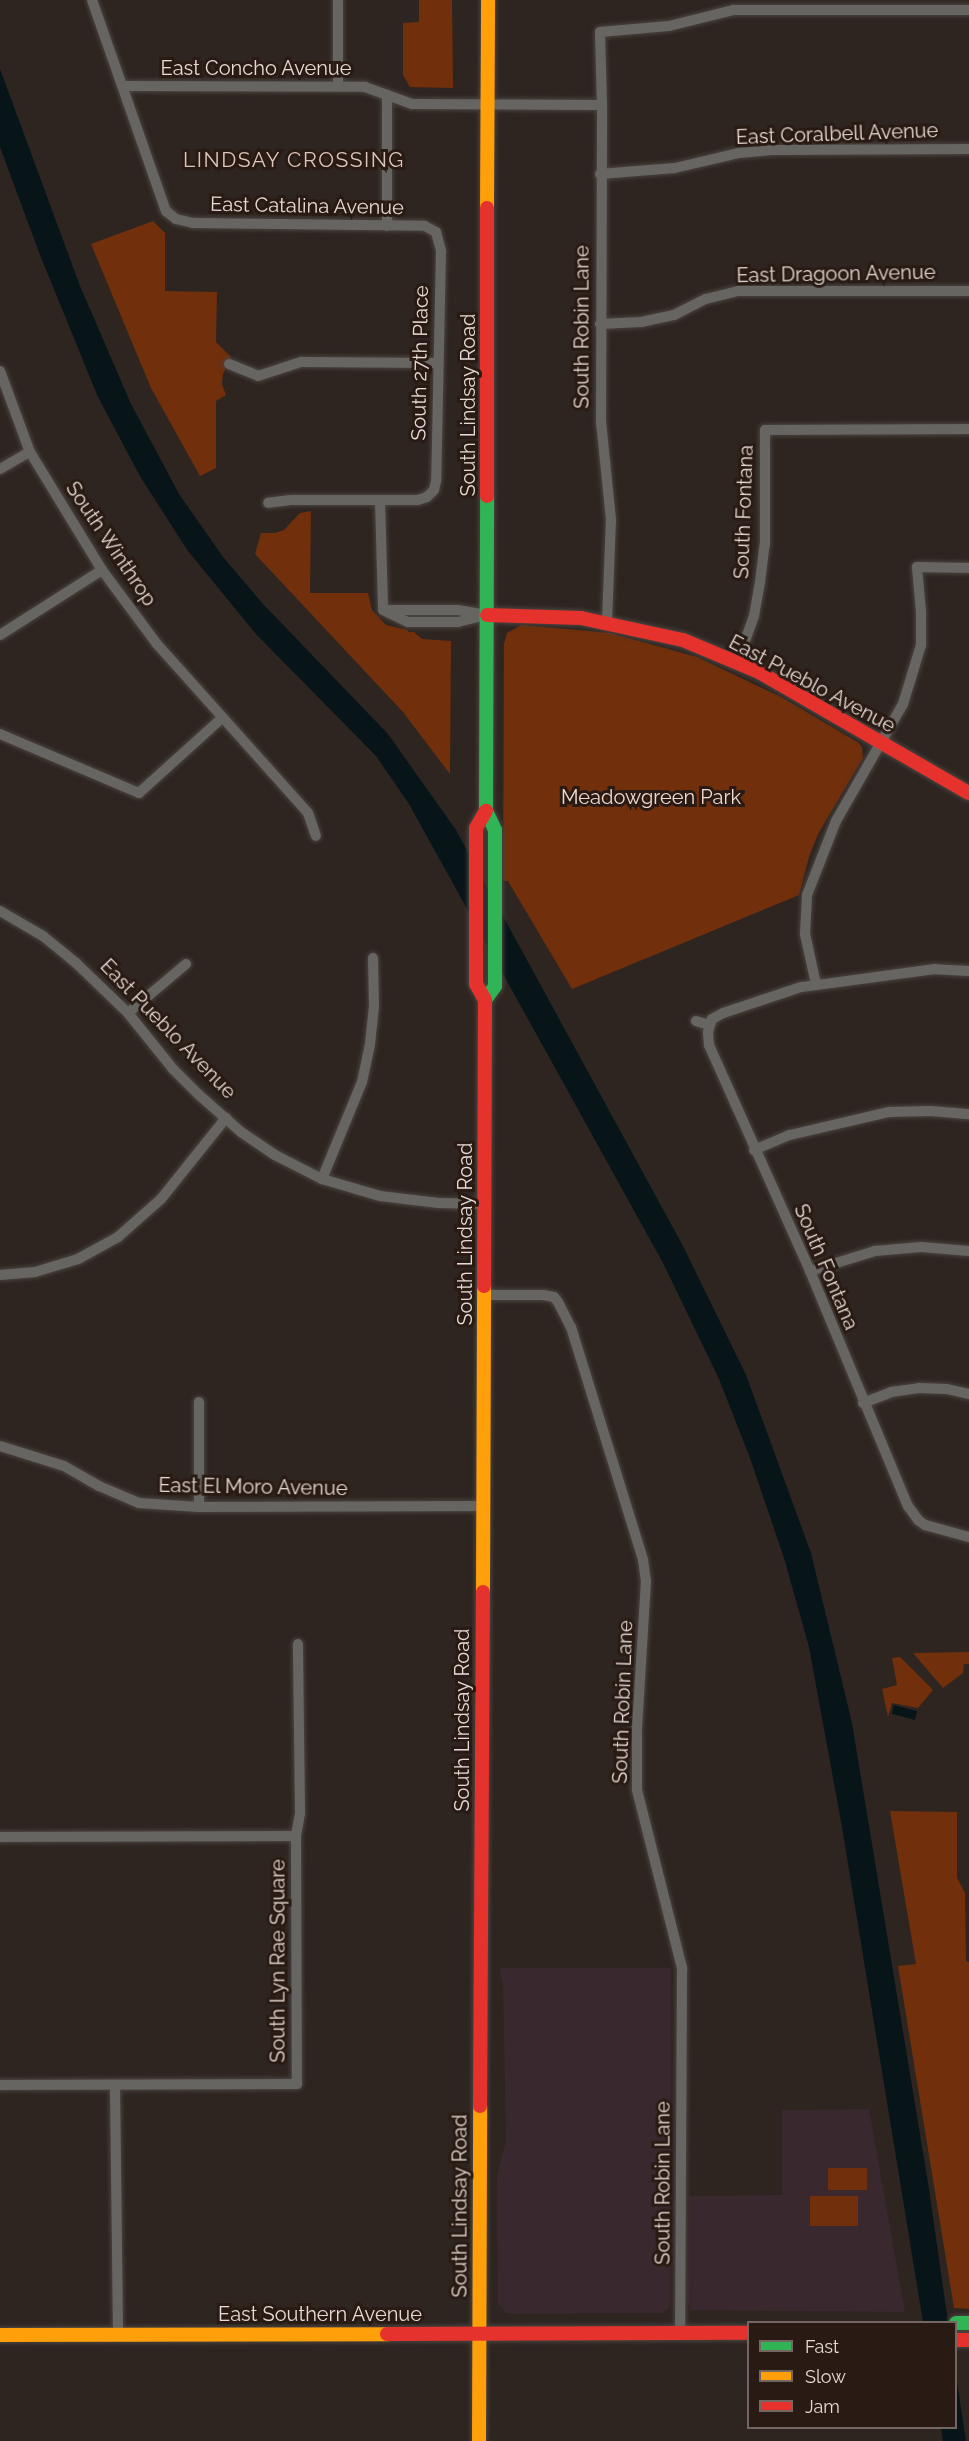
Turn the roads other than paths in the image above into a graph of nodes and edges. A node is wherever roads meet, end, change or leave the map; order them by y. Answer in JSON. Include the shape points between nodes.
{"nodes":[{"id":1,"x":92,"y":0,"type":"edge"},
{"id":2,"x":338,"y":0,"type":"edge"},
{"id":3,"x":488,"y":0,"type":"edge"},
{"id":4,"x":969,"y":10,"type":"edge"},
{"id":5,"x":123,"y":86,"type":"junction"},
{"id":6,"x":338,"y":86,"type":"junction"},
{"id":7,"x":387,"y":95,"type":"junction"},
{"id":8,"x":602,"y":105,"type":"junction"},
{"id":9,"x":488,"y":106,"type":"junction"},
{"id":10,"x":969,"y":149,"type":"edge"},
{"id":11,"x":600,"y":174,"type":"junction"},
{"id":12,"x":387,"y":226,"type":"junction"},
{"id":13,"x":436,"y":232,"type":"joint"},
{"id":14,"x":969,"y":291,"type":"edge"},
{"id":15,"x":600,"y":324,"type":"junction"},
{"id":16,"x":437,"y":363,"type":"junction"},
{"id":17,"x":229,"y":364,"type":"dead end"},
{"id":18,"x":0,"y":371,"type":"edge"},
{"id":19,"x":969,"y":429,"type":"edge"},
{"id":20,"x":30,"y":452,"type":"junction"},
{"id":21,"x":0,"y":469,"type":"edge"},
{"id":22,"x":380,"y":500,"type":"junction"},
{"id":23,"x":268,"y":503,"type":"dead end"},
{"id":24,"x":969,"y":568,"type":"edge"},
{"id":25,"x":102,"y":570,"type":"junction"},
{"id":26,"x":487,"y":615,"type":"junction"},
{"id":27,"x":607,"y":622,"type":"junction"},
{"id":28,"x":0,"y":635,"type":"edge"},
{"id":29,"x":737,"y":663,"type":"junction"},
{"id":30,"x":222,"y":718,"type":"junction"},
{"id":31,"x":0,"y":734,"type":"edge"},
{"id":32,"x":882,"y":743,"type":"junction"},
{"id":33,"x":969,"y":793,"type":"edge"},
{"id":34,"x":486,"y":811,"type":"junction"},
{"id":35,"x":316,"y":836,"type":"dead end"},
{"id":36,"x":0,"y":910,"type":"edge"},
{"id":37,"x":373,"y":958,"type":"dead end"},
{"id":38,"x":186,"y":964,"type":"dead end"},
{"id":39,"x":969,"y":971,"type":"edge"},
{"id":40,"x":816,"y":984,"type":"junction"},
{"id":41,"x":485,"y":1000,"type":"junction"},
{"id":42,"x":128,"y":1013,"type":"junction"},
{"id":43,"x":696,"y":1021,"type":"dead end"},
{"id":44,"x":709,"y":1025,"type":"junction"},
{"id":45,"x":969,"y":1114,"type":"edge"},
{"id":46,"x":226,"y":1118,"type":"junction"},
{"id":47,"x":754,"y":1150,"type":"junction"},
{"id":48,"x":322,"y":1179,"type":"junction"},
{"id":49,"x":484,"y":1204,"type":"junction"},
{"id":50,"x":969,"y":1251,"type":"edge"},
{"id":51,"x":810,"y":1271,"type":"junction"},
{"id":52,"x":0,"y":1275,"type":"edge"},
{"id":53,"x":484,"y":1295,"type":"junction"},
{"id":54,"x":969,"y":1395,"type":"edge"},
{"id":55,"x":199,"y":1402,"type":"dead end"},
{"id":56,"x":863,"y":1403,"type":"junction"},
{"id":57,"x":0,"y":1446,"type":"edge"},
{"id":58,"x":482,"y":1506,"type":"junction"},
{"id":59,"x":199,"y":1507,"type":"junction"},
{"id":60,"x":969,"y":1537,"type":"edge"},
{"id":61,"x":298,"y":1644,"type":"dead end"},
{"id":62,"x":296,"y":1836,"type":"junction"},
{"id":63,"x":0,"y":1837,"type":"edge"},
{"id":64,"x":0,"y":2085,"type":"edge"},
{"id":65,"x":115,"y":2085,"type":"junction"},
{"id":66,"x":480,"y":2333,"type":"junction"},
{"id":67,"x":680,"y":2333,"type":"junction"},
{"id":68,"x":747,"y":2333,"type":"edge"},
{"id":69,"x":118,"y":2334,"type":"junction"},
{"id":70,"x":0,"y":2335,"type":"edge"},
{"id":71,"x":479,"y":2441,"type":"edge"}],
"edges":[{"from":1,"to":5,"type":"street"},
{"from":2,"to":6,"type":"street"},
{"from":3,"to":9,"type":"main road","name":"South Lindsay Road"},
{"from":4,"to":8,"type":"street","name":"South Robin Lane","via":[[733,10],[669,26],[600,32]]},
{"from":5,"to":6,"type":"street","name":"East Concho Avenue"},
{"from":5,"to":12,"type":"street","name":"East Catalina Avenue","via":[[166,211],[176,219],[193,223]]},
{"from":6,"to":7,"type":"street","name":"East Concho Avenue","via":[[365,87]]},
{"from":7,"to":9,"type":"street","name":"East Concho Avenue","via":[[412,104]]},
{"from":7,"to":12,"type":"street"},
{"from":8,"to":9,"type":"street","name":"East Concho Avenue"},
{"from":8,"to":11,"type":"street","name":"South Robin Lane"},
{"from":9,"to":26,"type":"main road","name":"South Lindsay Road"},
{"from":10,"to":11,"type":"street","name":"East Coralbell Avenue","via":[[761,151],[675,168]]},
{"from":11,"to":15,"type":"street","name":"South Robin Lane"},
{"from":12,"to":13,"type":"street","name":"East Catalina Avenue","via":[[425,226]]},
{"from":13,"to":16,"type":"street","name":"South 27th Place","via":[[441,250]]},
{"from":14,"to":15,"type":"street","name":"East Dragoon Avenue","via":[[738,291],[706,299],[674,315]]},
{"from":15,"to":27,"type":"street","name":"South Robin Lane","via":[[601,422],[611,520]]},
{"from":16,"to":17,"type":"street","via":[[301,363],[258,376]]},
{"from":16,"to":22,"type":"street","name":"South 27th Place","via":[[436,482],[431,494],[418,500]]},
{"from":18,"to":20,"type":"street","name":"South Winthrop"},
{"from":19,"to":29,"type":"street","name":"South Fontana","via":[[765,430],[762,572],[754,616]]},
{"from":20,"to":21,"type":"street"},
{"from":20,"to":25,"type":"street","name":"South Winthrop"},
{"from":22,"to":23,"type":"street"},
{"from":22,"to":26,"type":"street","name":"East Pueblo Avenue","via":[[383,610],[408,622],[458,622]]},
{"from":24,"to":32,"type":"street","via":[[917,567],[921,645],[903,704]]},
{"from":25,"to":28,"type":"street"},
{"from":25,"to":30,"type":"street","name":"South Winthrop","via":[[158,644]]},
{"from":26,"to":27,"type":"main road","name":"East Pueblo Avenue","via":[[542,615]]},
{"from":26,"to":34,"type":"main road","name":"South Lindsay Road"},
{"from":27,"to":29,"type":"main road","name":"East Pueblo Avenue","via":[[683,640]]},
{"from":29,"to":32,"type":"main road","name":"East Pueblo Avenue"},
{"from":30,"to":31,"type":"street","via":[[139,793]]},
{"from":30,"to":35,"type":"street","name":"South Winthrop","via":[[308,813]]},
{"from":32,"to":33,"type":"main road","name":"East Pueblo Avenue"},
{"from":32,"to":40,"type":"street","via":[[837,821],[807,895],[805,934]]},
{"from":34,"to":41,"type":"main road","name":"South Lindsay Road","via":[[476,828],[476,984]]},
{"from":34,"to":41,"type":"main road","name":"South Lindsay Road","via":[[495,830],[495,986]]},
{"from":36,"to":42,"type":"street","name":"East Pueblo Avenue","via":[[43,936]]},
{"from":37,"to":48,"type":"street","via":[[372,1025],[362,1082]]},
{"from":38,"to":42,"type":"street"},
{"from":39,"to":40,"type":"street","via":[[935,969]]},
{"from":40,"to":44,"type":"street","via":[[723,1013]]},
{"from":41,"to":49,"type":"main road","name":"South Lindsay Road"},
{"from":42,"to":46,"type":"street","name":"East Pueblo Avenue","via":[[173,1069]]},
{"from":43,"to":44,"type":"street"},
{"from":44,"to":47,"type":"street","name":"South Fontana","via":[[709,1045]]},
{"from":45,"to":47,"type":"street","via":[[889,1112],[790,1135]]},
{"from":46,"to":48,"type":"street","name":"East Pueblo Avenue","via":[[275,1155]]},
{"from":46,"to":52,"type":"street","via":[[161,1198],[118,1237],[78,1259],[35,1272]]},
{"from":47,"to":51,"type":"street","name":"South Fontana"},
{"from":48,"to":49,"type":"street","name":"East Pueblo Avenue","via":[[398,1200]]},
{"from":49,"to":53,"type":"main road","name":"South Lindsay Road"},
{"from":50,"to":51,"type":"street","via":[[921,1247],[875,1251]]},
{"from":51,"to":56,"type":"street","name":"South Fontana"},
{"from":53,"to":58,"type":"main road","name":"South Lindsay Road"},
{"from":53,"to":67,"type":"street","name":"South Robin Lane","via":[[543,1295],[558,1302],[571,1327],[643,1560],[646,1581],[637,1790],[682,1968]]},
{"from":54,"to":56,"type":"street","via":[[919,1388],[891,1392]]},
{"from":55,"to":59,"type":"street"},
{"from":56,"to":60,"type":"street","name":"South Fontana","via":[[908,1506],[918,1520]]},
{"from":57,"to":59,"type":"street","name":"East El Moro Avenue","via":[[64,1466],[139,1503]]},
{"from":58,"to":59,"type":"street","name":"East El Moro Avenue"},
{"from":58,"to":66,"type":"main road","name":"South Lindsay Road"},
{"from":61,"to":62,"type":"street","name":"South Lyn Rae Square","via":[[300,1813]]},
{"from":62,"to":63,"type":"street","name":"South Lyn Rae Square"},
{"from":62,"to":65,"type":"street","name":"South Lyn Rae Square","via":[[297,2084]]},
{"from":64,"to":65,"type":"street","name":"South Lyn Rae Square"},
{"from":65,"to":69,"type":"street"},
{"from":66,"to":67,"type":"main road","name":"East Southern Avenue"},
{"from":66,"to":69,"type":"main road","name":"East Southern Avenue"},
{"from":66,"to":71,"type":"main road","name":"South Lindsay Road"},
{"from":67,"to":68,"type":"main road","name":"East Southern Avenue"},
{"from":69,"to":70,"type":"main road","name":"East Southern Avenue"}]}
